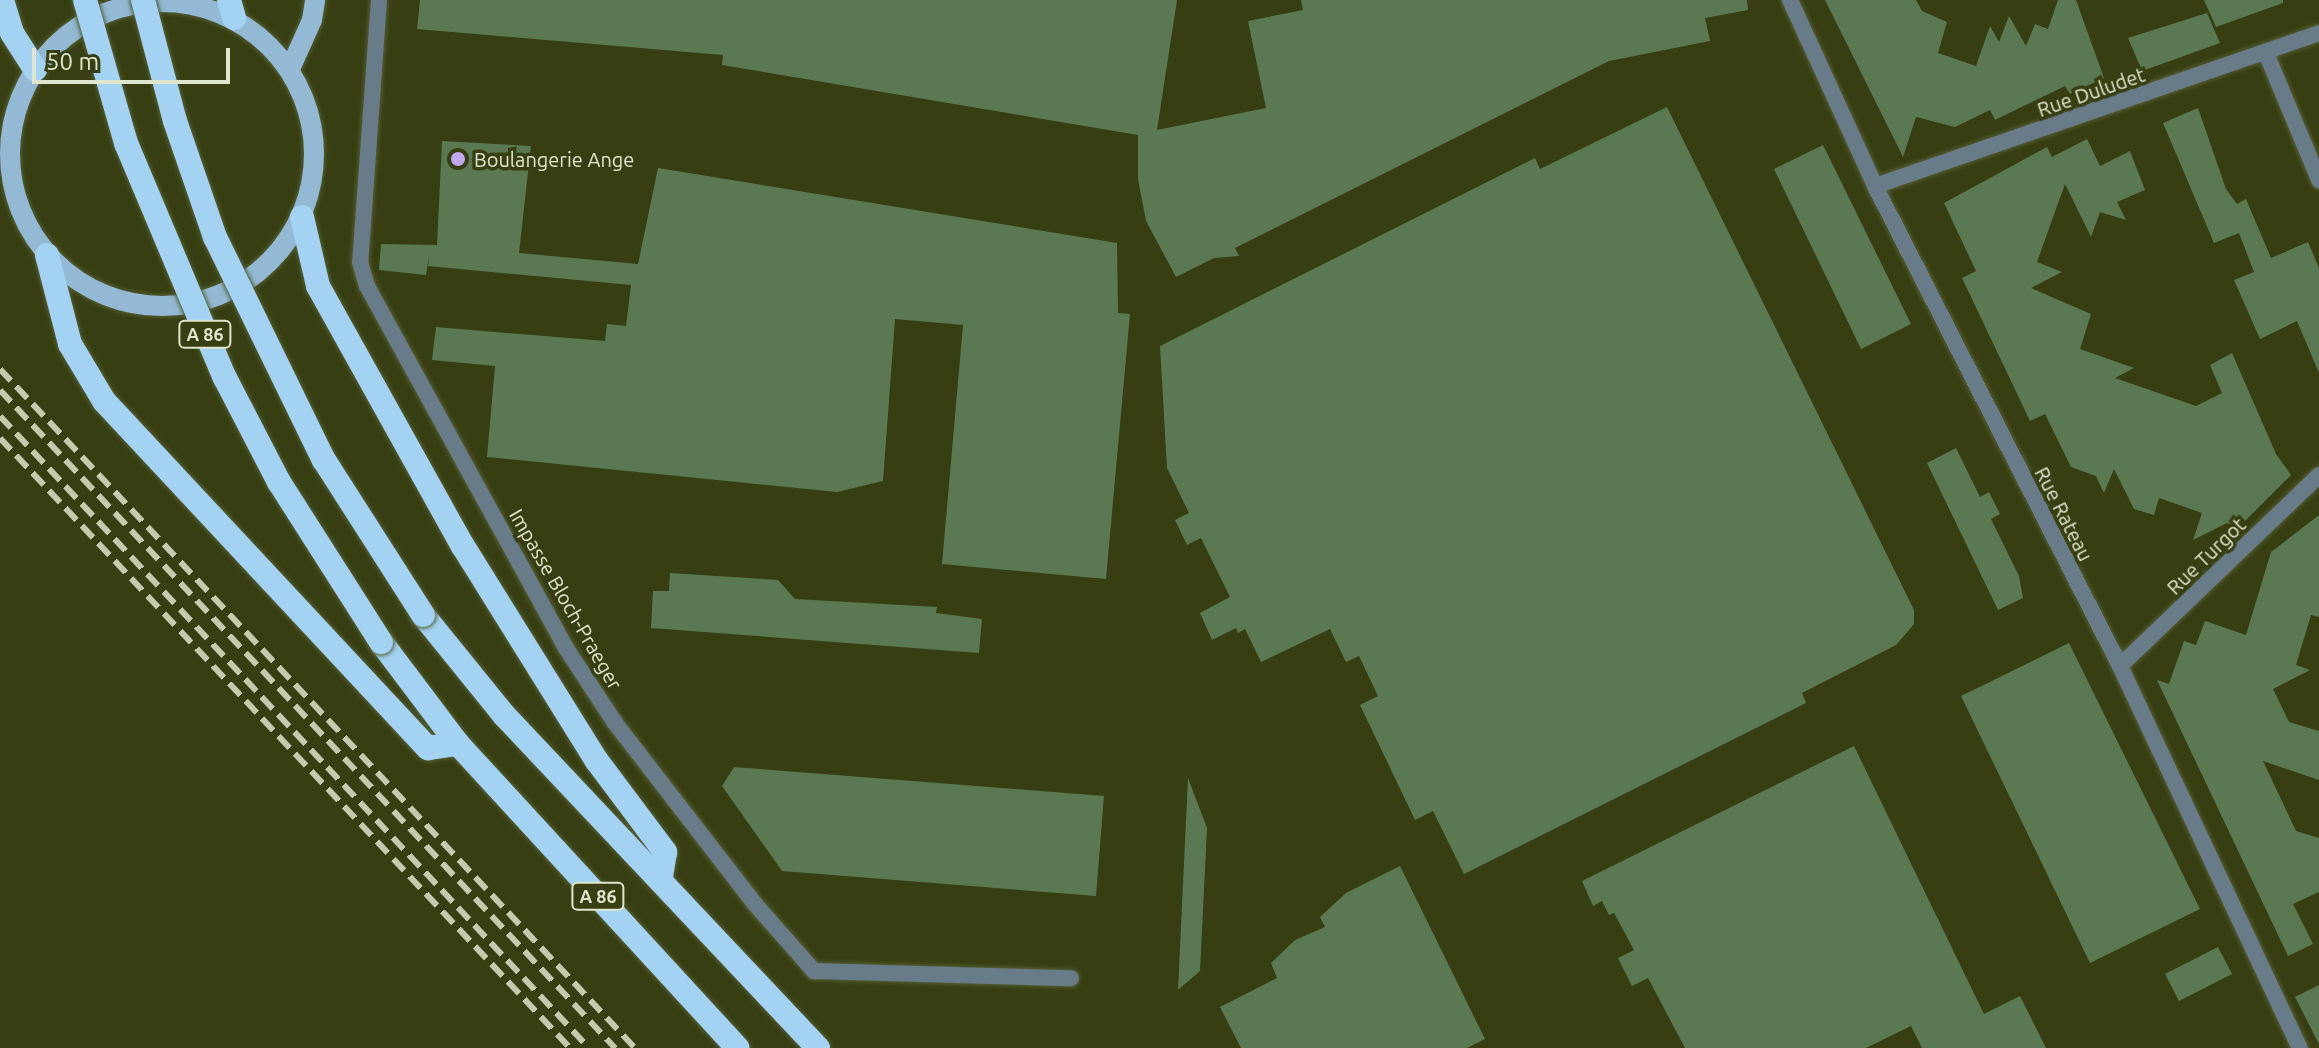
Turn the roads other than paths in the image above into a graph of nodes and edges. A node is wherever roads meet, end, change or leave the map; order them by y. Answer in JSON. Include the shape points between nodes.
{"nodes":[{"id":1,"x":2,"y":0,"type":"edge"},
{"id":2,"x":85,"y":0,"type":"edge"},
{"id":3,"x":143,"y":0,"type":"edge"},
{"id":4,"x":315,"y":0,"type":"edge"},
{"id":5,"x":379,"y":0,"type":"edge"},
{"id":6,"x":1790,"y":0,"type":"edge"},
{"id":7,"x":232,"y":9,"type":"edge"},
{"id":8,"x":2319,"y":33,"type":"edge"},
{"id":9,"x":2266,"y":53,"type":"junction"},
{"id":10,"x":35,"y":69,"type":"junction"},
{"id":11,"x":290,"y":69,"type":"junction"},
{"id":12,"x":5,"y":155,"type":"edge"},
{"id":13,"x":2319,"y":180,"type":"edge"},
{"id":14,"x":1875,"y":186,"type":"junction"},
{"id":15,"x":302,"y":217,"type":"junction"},
{"id":16,"x":47,"y":255,"type":"junction"},
{"id":17,"x":2319,"y":475,"type":"edge"},
{"id":18,"x":2120,"y":666,"type":"junction"},
{"id":19,"x":458,"y":744,"type":"junction"},
{"id":20,"x":661,"y":877,"type":"junction"},
{"id":21,"x":1071,"y":978,"type":"dead end"},
{"id":22,"x":738,"y":1048,"type":"edge"},
{"id":23,"x":818,"y":1048,"type":"edge"},
{"id":24,"x":2300,"y":1048,"type":"edge"}],
"edges":[{"from":1,"to":10,"type":"highway","via":[[12,33]]},
{"from":2,"to":19,"type":"highway","number":"A 86","bridge":true,"via":[[126,143],[225,378],[279,482],[381,642]]},
{"from":3,"to":20,"type":"highway","number":"A 86","bridge":true,"via":[[175,121],[221,250],[324,460],[423,615],[504,715]]},
{"from":4,"to":11,"type":"main road"},
{"from":5,"to":21,"type":"street","name":"Impasse Bloch-Praeger","via":[[360,262],[367,286],[566,648],[615,723],[754,903],[814,971]]},
{"from":6,"to":14,"type":"street","name":"Rue Rateau"},
{"from":7,"to":10,"type":"main road","via":[[162,2],[104,12],[65,36]]},
{"from":7,"to":11,"type":"main road"},
{"from":8,"to":9,"type":"street","name":"Rue Duludet"},
{"from":9,"to":13,"type":"street"},
{"from":9,"to":14,"type":"street","name":"Rue Duludet"},
{"from":10,"to":12,"type":"main road"},
{"from":11,"to":15,"type":"main road","via":[[311,116],[314,154]]},
{"from":12,"to":16,"type":"main road","via":[[23,214]]},
{"from":14,"to":18,"type":"street","name":"Rue Rateau"},
{"from":15,"to":16,"type":"main road","via":[[279,254],[246,283],[207,301],[163,307],[120,301],[80,283]]},
{"from":15,"to":20,"type":"highway","via":[[318,286],[463,546],[597,761],[665,852]]},
{"from":16,"to":19,"type":"highway","via":[[70,344],[104,401],[428,748]]},
{"from":17,"to":18,"type":"street","name":"Rue Turgot"},
{"from":18,"to":24,"type":"street","name":"Rue Rateau"},
{"from":19,"to":22,"type":"highway","number":"A 86"},
{"from":20,"to":23,"type":"highway","number":"A 86"}]}
